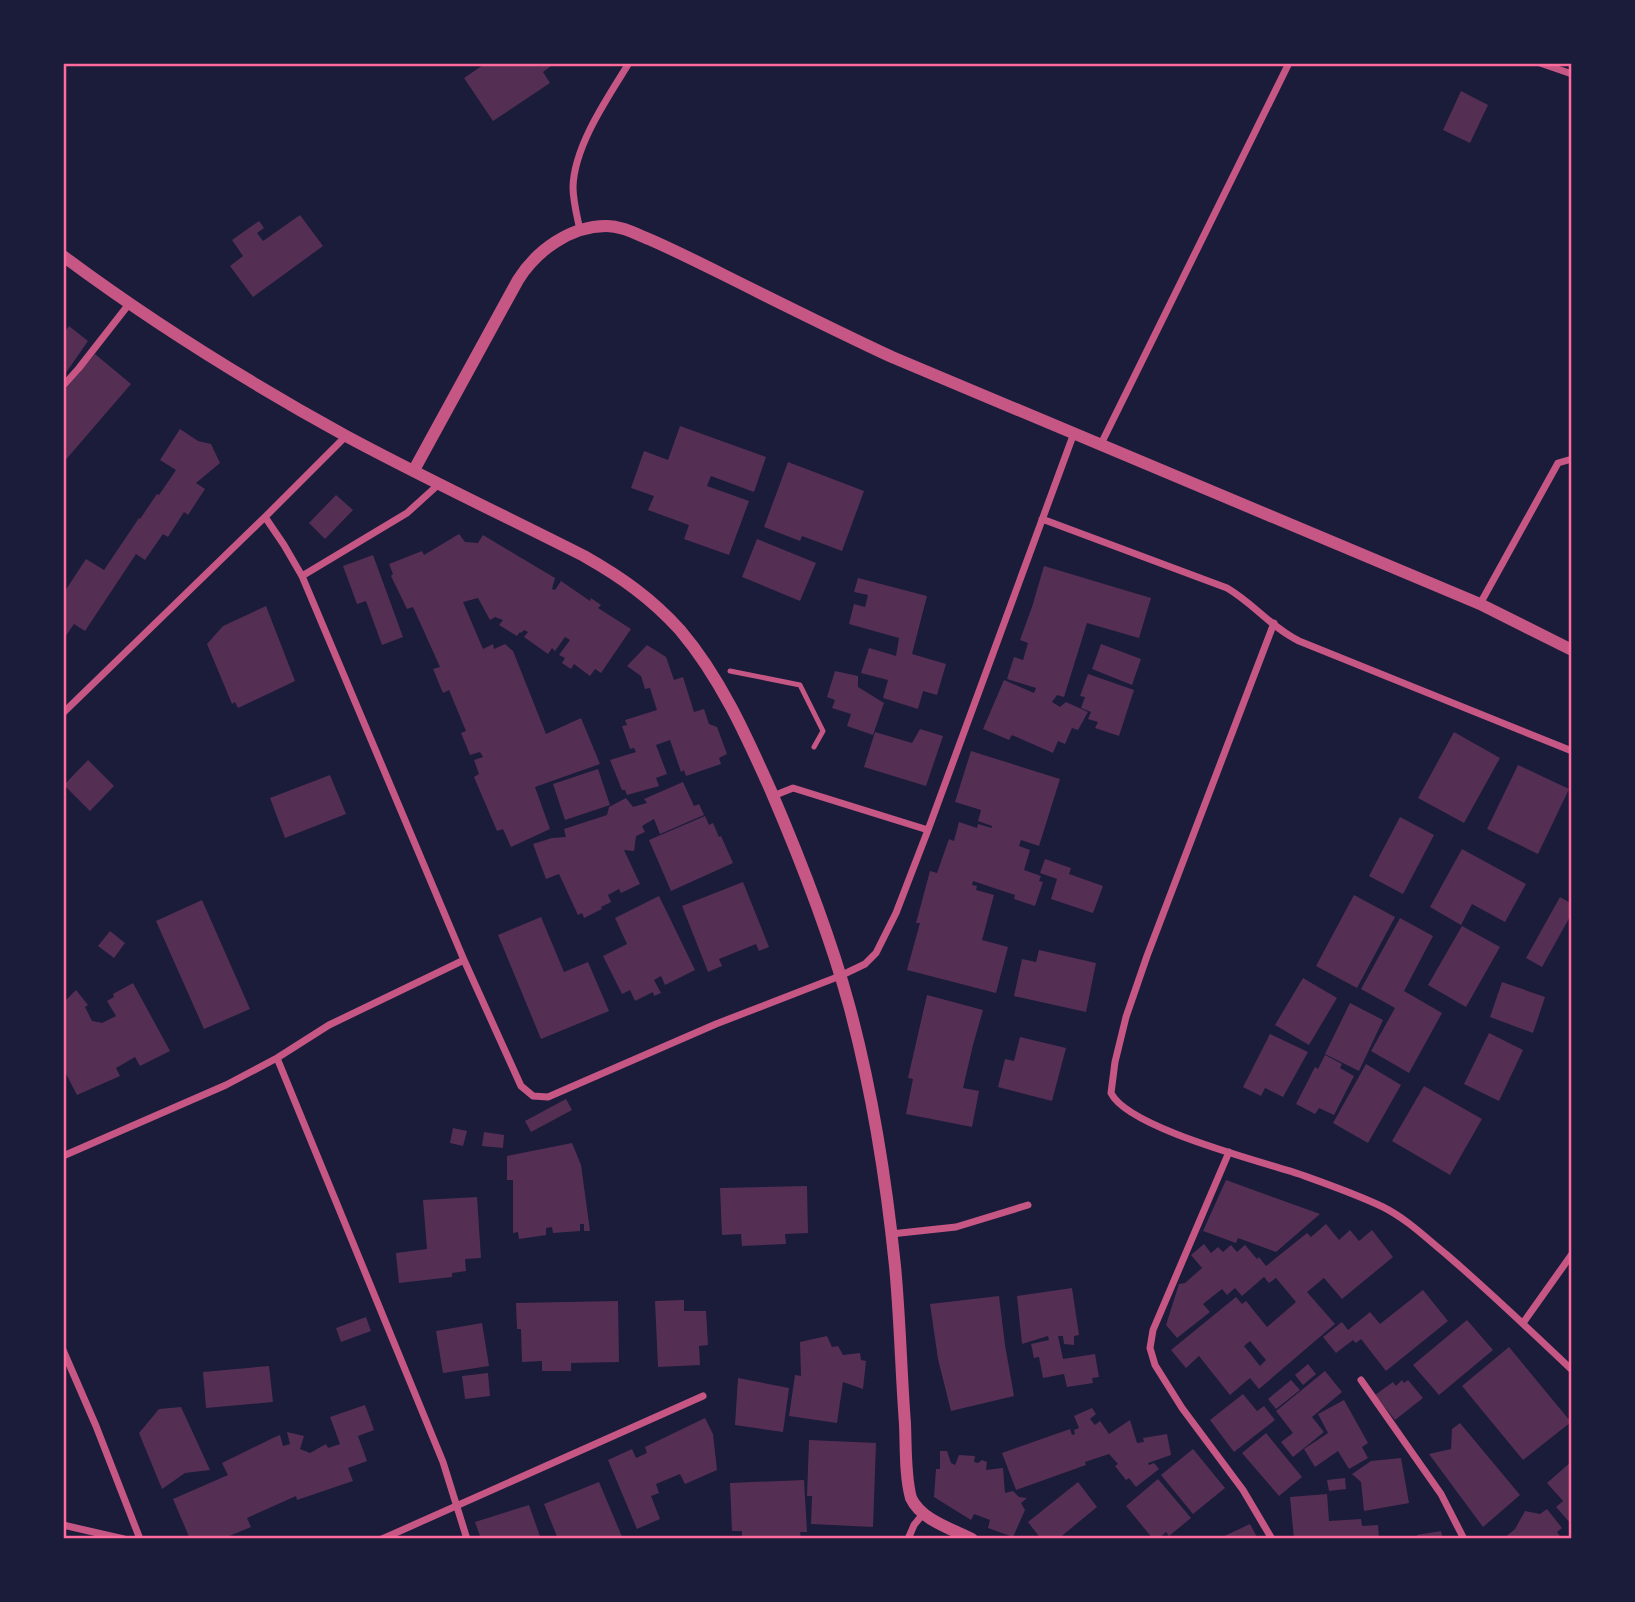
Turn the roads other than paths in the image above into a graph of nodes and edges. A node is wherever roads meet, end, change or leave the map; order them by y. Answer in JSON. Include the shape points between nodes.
{"nodes":[{"id":1,"x":629,"y":63,"type":"edge"},
{"id":2,"x":1289,"y":63,"type":"edge"},
{"id":3,"x":1540,"y":63,"type":"edge"},
{"id":4,"x":1572,"y":74,"type":"edge"},
{"id":5,"x":580,"y":230,"type":"junction"},
{"id":6,"x":63,"y":256,"type":"edge"},
{"id":7,"x":129,"y":304,"type":"junction"},
{"id":8,"x":63,"y":386,"type":"edge"},
{"id":9,"x":1074,"y":433,"type":"junction"},
{"id":10,"x":346,"y":436,"type":"junction"},
{"id":11,"x":1101,"y":444,"type":"junction"},
{"id":12,"x":1572,"y":459,"type":"edge"},
{"id":13,"x":414,"y":470,"type":"junction"},
{"id":14,"x":439,"y":484,"type":"junction"},
{"id":15,"x":265,"y":517,"type":"junction"},
{"id":16,"x":1042,"y":519,"type":"junction"},
{"id":17,"x":302,"y":576,"type":"junction"},
{"id":18,"x":1480,"y":604,"type":"junction"},
{"id":19,"x":1274,"y":623,"type":"junction"},
{"id":20,"x":1572,"y":650,"type":"edge"},
{"id":21,"x":730,"y":671,"type":"dead end"},
{"id":22,"x":63,"y":713,"type":"edge"},
{"id":23,"x":814,"y":747,"type":"dead end"},
{"id":24,"x":1572,"y":751,"type":"edge"},
{"id":25,"x":773,"y":796,"type":"junction"},
{"id":26,"x":928,"y":830,"type":"junction"},
{"id":27,"x":464,"y":960,"type":"junction"},
{"id":28,"x":840,"y":976,"type":"junction"},
{"id":29,"x":276,"y":1058,"type":"junction"},
{"id":30,"x":1229,"y":1152,"type":"junction"},
{"id":31,"x":63,"y":1156,"type":"edge"},
{"id":32,"x":1028,"y":1205,"type":"dead end"},
{"id":33,"x":891,"y":1234,"type":"junction"},
{"id":34,"x":1572,"y":1254,"type":"edge"},
{"id":35,"x":1523,"y":1323,"type":"junction"},
{"id":36,"x":63,"y":1350,"type":"edge"},
{"id":37,"x":1572,"y":1370,"type":"edge"},
{"id":38,"x":1360,"y":1380,"type":"dead end"},
{"id":39,"x":703,"y":1396,"type":"dead end"},
{"id":40,"x":457,"y":1506,"type":"junction"},
{"id":41,"x":923,"y":1514,"type":"junction"},
{"id":42,"x":63,"y":1525,"type":"edge"},
{"id":43,"x":124,"y":1539,"type":"edge"},
{"id":44,"x":140,"y":1539,"type":"edge"},
{"id":45,"x":382,"y":1539,"type":"edge"},
{"id":46,"x":467,"y":1539,"type":"edge"},
{"id":47,"x":908,"y":1539,"type":"edge"},
{"id":48,"x":972,"y":1539,"type":"edge"},
{"id":49,"x":1272,"y":1539,"type":"edge"},
{"id":50,"x":1464,"y":1539,"type":"edge"}],
"edges":[{"from":1,"to":5,"type":"street","via":[[598,114],[576,168],[573,190]]},
{"from":2,"to":11,"type":"street"},
{"from":3,"to":4,"type":"street"},
{"from":5,"to":9,"type":"street","via":[[622,228],[892,357]]},
{"from":5,"to":13,"type":"street","via":[[544,250],[523,273]]},
{"from":6,"to":7,"type":"street"},
{"from":7,"to":8,"type":"street"},
{"from":7,"to":10,"type":"street"},
{"from":9,"to":11,"type":"street"},
{"from":9,"to":16,"type":"street"},
{"from":10,"to":13,"type":"street"},
{"from":10,"to":15,"type":"street"},
{"from":11,"to":18,"type":"street"},
{"from":12,"to":18,"type":"street","via":[[1558,463]]},
{"from":13,"to":14,"type":"street"},
{"from":14,"to":17,"type":"street","via":[[407,513]]},
{"from":14,"to":25,"type":"street","via":[[608,570],[651,601],[681,632],[719,686]]},
{"from":15,"to":17,"type":"street"},
{"from":15,"to":22,"type":"street"},
{"from":16,"to":19,"type":"street","via":[[1227,588]]},
{"from":16,"to":26,"type":"street"},
{"from":17,"to":27,"type":"street"},
{"from":18,"to":20,"type":"street"},
{"from":19,"to":24,"type":"street","via":[[1299,641]]},
{"from":19,"to":30,"type":"street","via":[[1147,956],[1126,1017],[1111,1085],[1112,1097],[1128,1111]]},
{"from":21,"to":23,"type":"lane","via":[[800,685],[823,731]]},
{"from":25,"to":26,"type":"street","via":[[793,788]]},
{"from":25,"to":28,"type":"street","via":[[811,888]]},
{"from":26,"to":28,"type":"street","via":[[897,913],[876,953]]},
{"from":27,"to":28,"type":"street","via":[[521,1086],[533,1096],[548,1097]]},
{"from":27,"to":29,"type":"street","via":[[356,1011]]},
{"from":28,"to":33,"type":"street","via":[[868,1090]]},
{"from":29,"to":31,"type":"street","via":[[226,1086]]},
{"from":29,"to":40,"type":"street","via":[[443,1462]]},
{"from":30,"to":35,"type":"street","via":[[1383,1207],[1429,1239]]},
{"from":30,"to":49,"type":"street","via":[[1153,1330],[1150,1348],[1167,1386],[1243,1490]]},
{"from":32,"to":33,"type":"street","via":[[956,1227]]},
{"from":33,"to":41,"type":"street","via":[[910,1494]]},
{"from":34,"to":35,"type":"street"},
{"from":35,"to":37,"type":"street"},
{"from":36,"to":44,"type":"street"},
{"from":38,"to":50,"type":"street","via":[[1441,1494]]},
{"from":39,"to":40,"type":"street"},
{"from":40,"to":45,"type":"street"},
{"from":40,"to":46,"type":"street"},
{"from":41,"to":47,"type":"street"},
{"from":41,"to":48,"type":"street"},
{"from":42,"to":43,"type":"street"}]}
